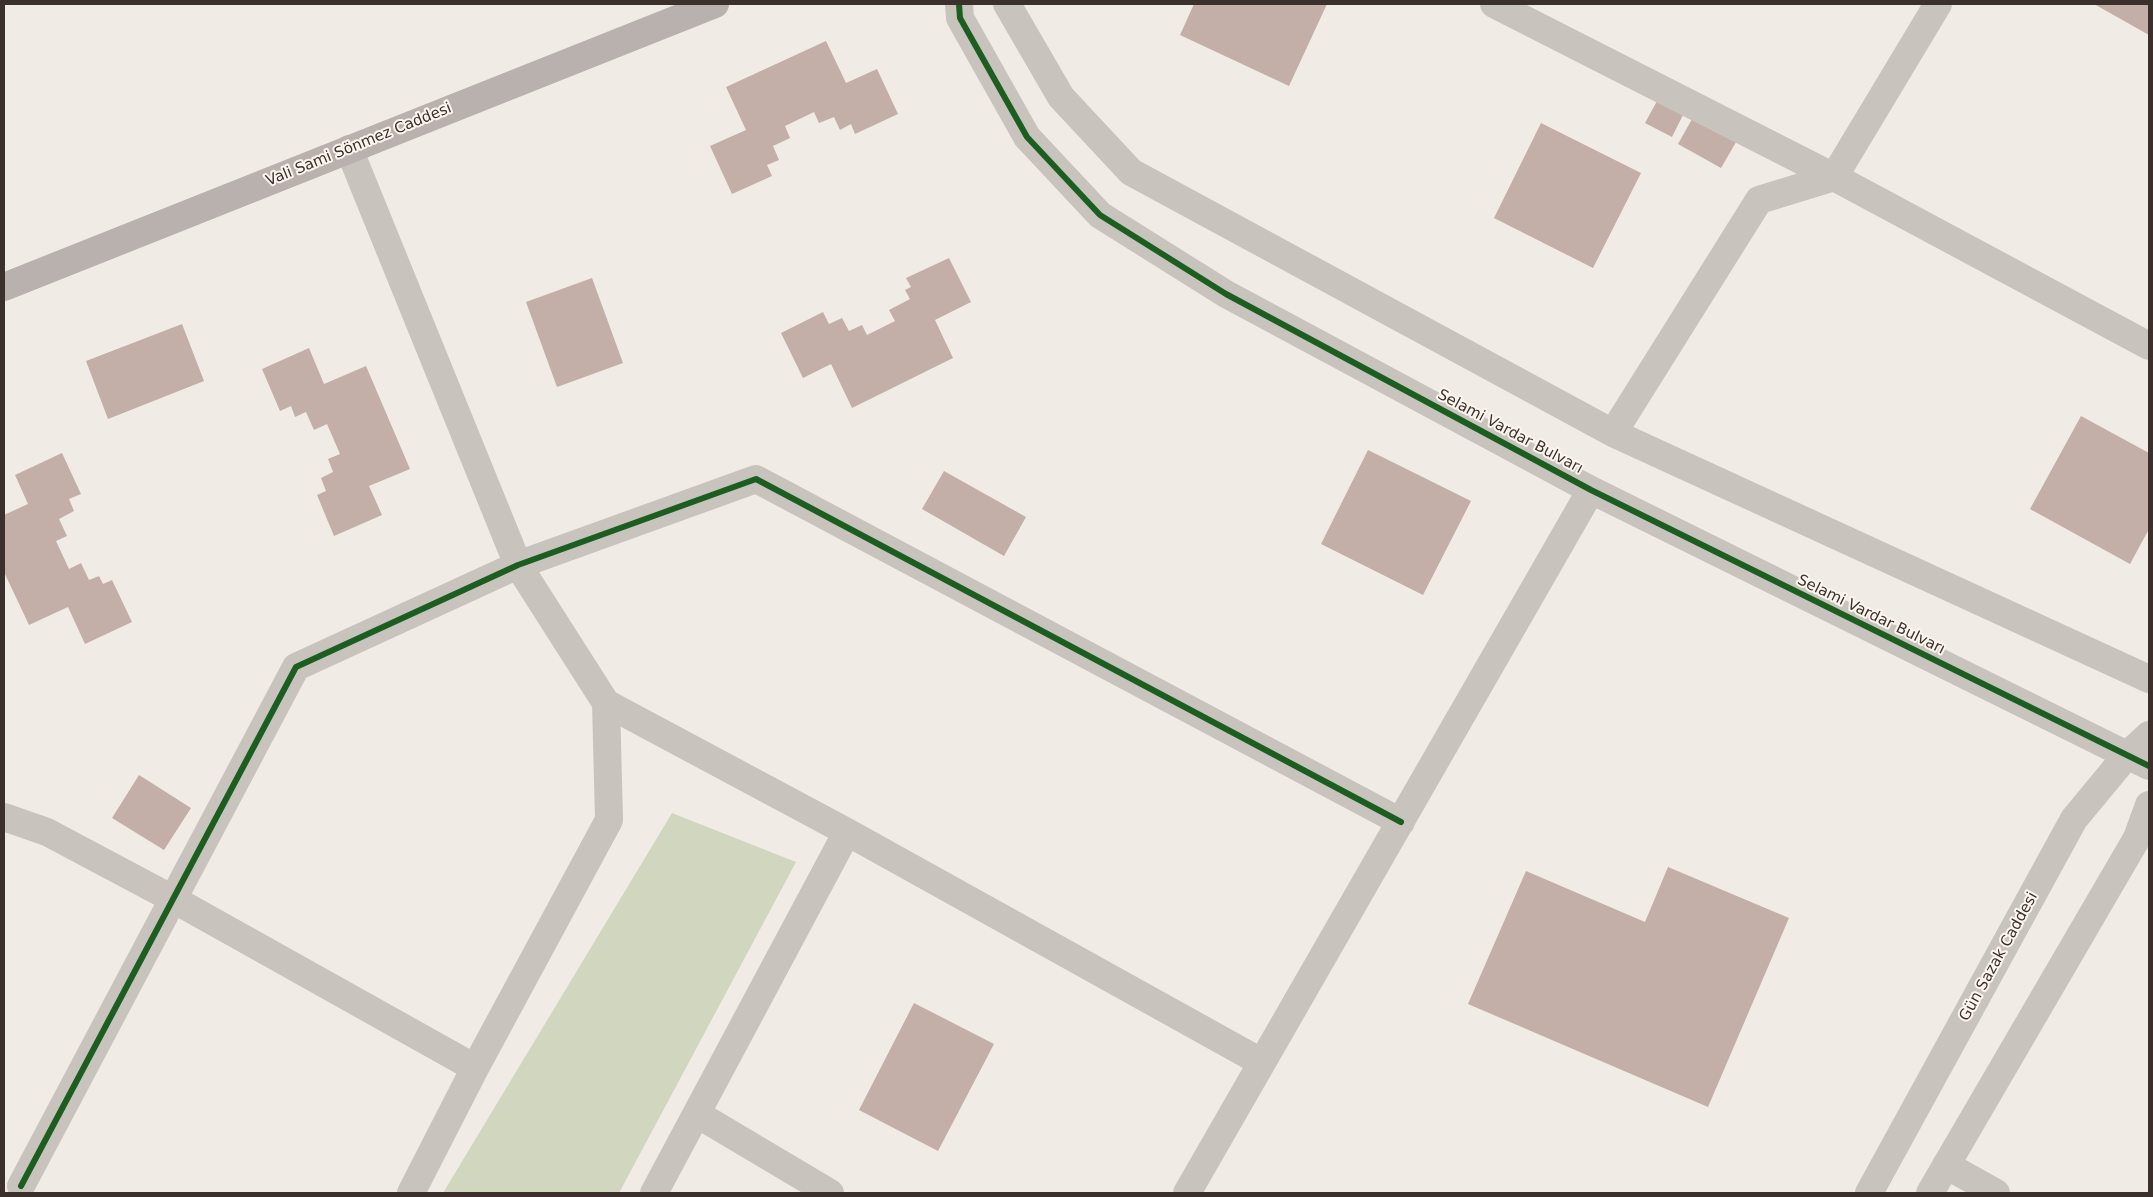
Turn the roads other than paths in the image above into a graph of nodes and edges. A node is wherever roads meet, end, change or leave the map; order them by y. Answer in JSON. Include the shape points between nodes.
{"nodes":[{"id":1,"x":715,"y":4,"type":"edge"},
{"id":2,"x":959,"y":4,"type":"edge"},
{"id":3,"x":1007,"y":4,"type":"edge"},
{"id":4,"x":1494,"y":4,"type":"edge"},
{"id":5,"x":1938,"y":4,"type":"edge"},
{"id":6,"x":349,"y":149,"type":"junction"},
{"id":7,"x":1834,"y":177,"type":"junction"},
{"id":8,"x":4,"y":286,"type":"edge"},
{"id":9,"x":2149,"y":346,"type":"edge"},
{"id":10,"x":1613,"y":433,"type":"junction"},
{"id":11,"x":1591,"y":490,"type":"junction"},
{"id":12,"x":518,"y":565,"type":"junction"},
{"id":13,"x":2149,"y":679,"type":"edge"},
{"id":14,"x":606,"y":703,"type":"junction"},
{"id":15,"x":2149,"y":735,"type":"edge"},
{"id":16,"x":2138,"y":761,"type":"edge"},
{"id":17,"x":2149,"y":805,"type":"edge"},
{"id":18,"x":4,"y":817,"type":"edge"},
{"id":19,"x":1402,"y":822,"type":"junction"},
{"id":20,"x":848,"y":832,"type":"junction"},
{"id":21,"x":173,"y":900,"type":"junction"},
{"id":22,"x":1261,"y":1062,"type":"junction"},
{"id":23,"x":475,"y":1068,"type":"junction"},
{"id":24,"x":697,"y":1114,"type":"junction"},
{"id":25,"x":1946,"y":1165,"type":"junction"},
{"id":26,"x":21,"y":1189,"type":"edge"},
{"id":27,"x":411,"y":1193,"type":"edge"},
{"id":28,"x":654,"y":1193,"type":"edge"},
{"id":29,"x":830,"y":1193,"type":"edge"},
{"id":30,"x":1187,"y":1193,"type":"edge"},
{"id":31,"x":1868,"y":1193,"type":"edge"},
{"id":32,"x":1930,"y":1193,"type":"edge"},
{"id":33,"x":1996,"y":1193,"type":"edge"}],
"edges":[{"from":1,"to":6,"type":"main road","name":"Vali Sami Sönmez Caddesi"},
{"from":2,"to":11,"type":"street","name":"Selami Vardar Bulvarı","via":[[960,18],[1027,137],[1100,215],[1226,294]]},
{"from":3,"to":10,"type":"street","via":[[1061,97],[1131,172]]},
{"from":4,"to":7,"type":"street"},
{"from":5,"to":7,"type":"street"},
{"from":6,"to":8,"type":"main road","name":"Vali Sami Sönmez Caddesi"},
{"from":6,"to":12,"type":"street"},
{"from":7,"to":9,"type":"street"},
{"from":7,"to":10,"type":"street","via":[[1759,200]]},
{"from":10,"to":13,"type":"street"},
{"from":11,"to":16,"type":"street","name":"Selami Vardar Bulvarı"},
{"from":11,"to":19,"type":"street"},
{"from":12,"to":14,"type":"street"},
{"from":12,"to":19,"type":"street","via":[[756,478]]},
{"from":12,"to":21,"type":"street","via":[[296,667]]},
{"from":14,"to":20,"type":"street"},
{"from":14,"to":23,"type":"street","via":[[609,820]]},
{"from":15,"to":16,"type":"street","name":"Gün Sazak Caddesi"},
{"from":16,"to":31,"type":"street","name":"Gün Sazak Caddesi","via":[[2074,819]]},
{"from":17,"to":25,"type":"street","via":[[2137,838]]},
{"from":18,"to":21,"type":"street","via":[[47,832]]},
{"from":19,"to":22,"type":"street"},
{"from":20,"to":22,"type":"street"},
{"from":20,"to":24,"type":"street"},
{"from":21,"to":23,"type":"street"},
{"from":21,"to":26,"type":"street"},
{"from":22,"to":30,"type":"street"},
{"from":23,"to":27,"type":"street"},
{"from":24,"to":28,"type":"street"},
{"from":24,"to":29,"type":"street"},
{"from":25,"to":32,"type":"street"},
{"from":25,"to":33,"type":"street"}]}
